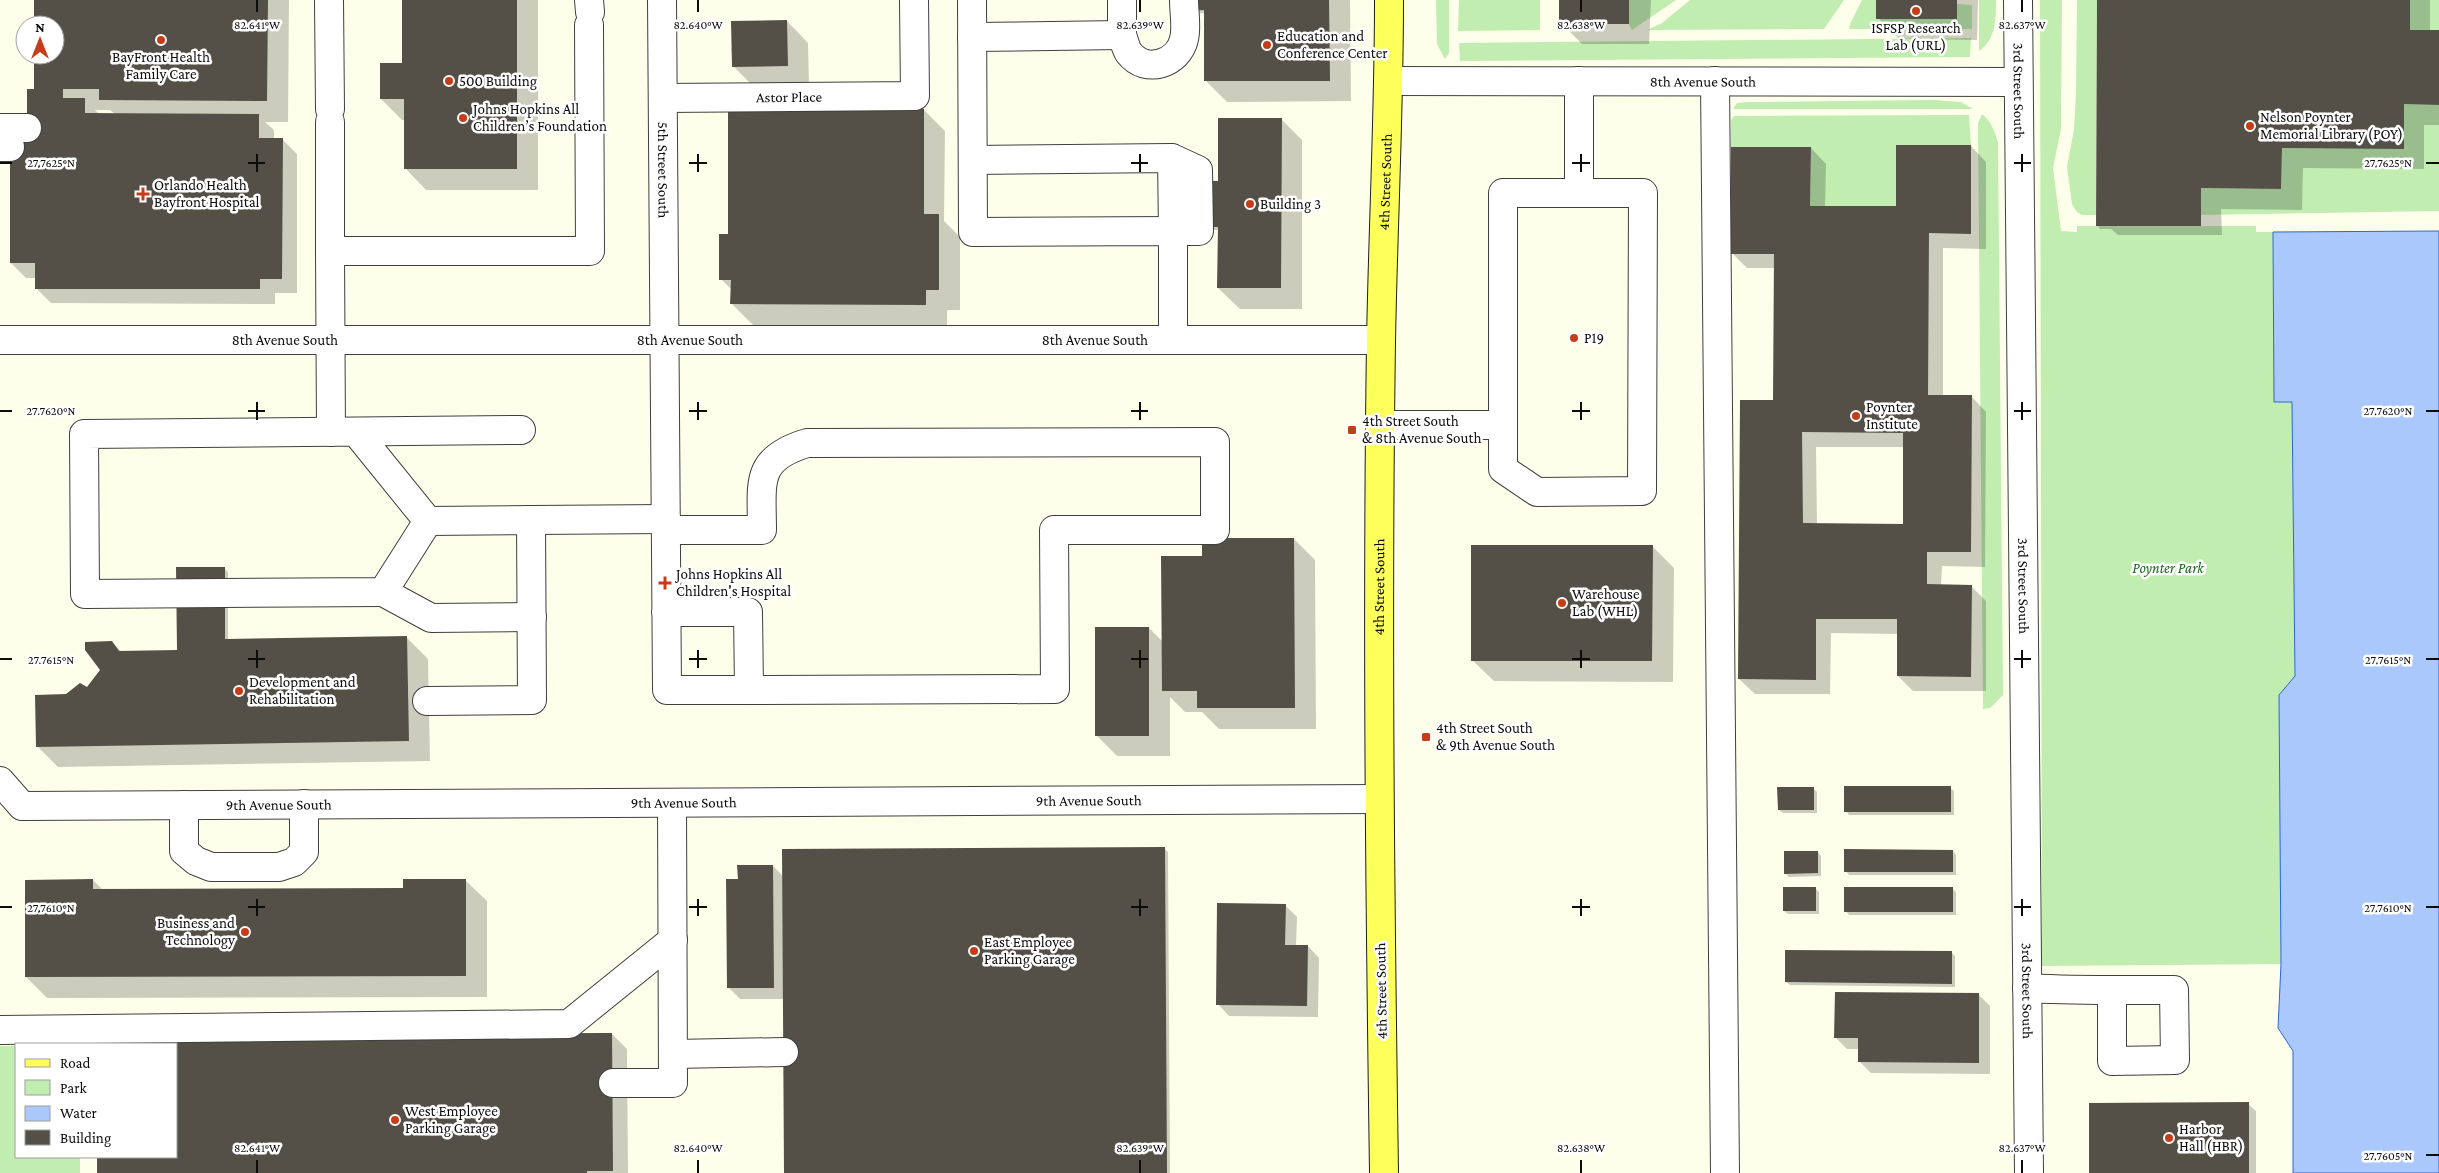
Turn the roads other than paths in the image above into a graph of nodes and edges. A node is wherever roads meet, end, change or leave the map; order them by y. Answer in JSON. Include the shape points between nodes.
{"nodes":[{"id":1,"x":329,"y":0,"type":"edge"},
{"id":2,"x":662,"y":0,"type":"edge"},
{"id":3,"x":914,"y":0,"type":"edge"},
{"id":4,"x":972,"y":0,"type":"edge"},
{"id":5,"x":1122,"y":0,"type":"edge"},
{"id":6,"x":1184,"y":0,"type":"edge"},
{"id":7,"x":1389,"y":0,"type":"edge"},
{"id":8,"x":2018,"y":0,"type":"edge"},
{"id":9,"x":589,"y":12,"type":"edge"},
{"id":10,"x":1122,"y":35,"type":"junction"},
{"id":11,"x":972,"y":38,"type":"junction"},
{"id":12,"x":1389,"y":81,"type":"junction"},
{"id":13,"x":1579,"y":81,"type":"junction"},
{"id":14,"x":1715,"y":81,"type":"junction"},
{"id":15,"x":2017,"y":82,"type":"junction"},
{"id":16,"x":663,"y":98,"type":"junction"},
{"id":17,"x":973,"y":160,"type":"junction"},
{"id":18,"x":1579,"y":193,"type":"junction"},
{"id":19,"x":1173,"y":232,"type":"junction"},
{"id":20,"x":330,"y":251,"type":"junction"},
{"id":21,"x":0,"y":340,"type":"edge"},
{"id":22,"x":330,"y":340,"type":"junction"},
{"id":23,"x":665,"y":340,"type":"junction"},
{"id":24,"x":1173,"y":340,"type":"junction"},
{"id":25,"x":1381,"y":340,"type":"junction"},
{"id":26,"x":1380,"y":425,"type":"junction"},
{"id":27,"x":1503,"y":425,"type":"junction"},
{"id":28,"x":521,"y":430,"type":"dead end"},
{"id":29,"x":344,"y":432,"type":"junction"},
{"id":30,"x":531,"y":520,"type":"junction"},
{"id":31,"x":428,"y":521,"type":"junction"},
{"id":32,"x":666,"y":524,"type":"junction"},
{"id":33,"x":383,"y":592,"type":"junction"},
{"id":34,"x":666,"y":612,"type":"junction"},
{"id":35,"x":532,"y":616,"type":"junction"},
{"id":36,"x":749,"y":690,"type":"junction"},
{"id":37,"x":427,"y":701,"type":"dead end"},
{"id":38,"x":0,"y":781,"type":"edge"},
{"id":39,"x":1378,"y":799,"type":"junction"},
{"id":40,"x":672,"y":803,"type":"junction"},
{"id":41,"x":304,"y":804,"type":"junction"},
{"id":42,"x":184,"y":805,"type":"junction"},
{"id":43,"x":672,"y":940,"type":"junction"},
{"id":44,"x":2027,"y":988,"type":"junction"},
{"id":45,"x":2112,"y":990,"type":"dead end"},
{"id":46,"x":0,"y":1030,"type":"edge"},
{"id":47,"x":784,"y":1052,"type":"dead end"},
{"id":48,"x":673,"y":1054,"type":"junction"},
{"id":49,"x":613,"y":1084,"type":"dead end"},
{"id":50,"x":1384,"y":1173,"type":"edge"},
{"id":51,"x":1725,"y":1173,"type":"edge"},
{"id":52,"x":2029,"y":1173,"type":"edge"}],
"edges":[{"from":1,"to":20,"type":"street"},
{"from":2,"to":16,"type":"street","name":"5th Street South"},
{"from":3,"to":16,"type":"street","name":"Astor Place","via":[[915,96]]},
{"from":4,"to":11,"type":"street"},
{"from":5,"to":10,"type":"street"},
{"from":6,"to":10,"type":"street","via":[[1185,39],[1171,60],[1155,65],[1140,61],[1129,53]]},
{"from":7,"to":12,"type":"main road","name":"4th Street South"},
{"from":8,"to":15,"type":"street","name":"3rd Street South"},
{"from":9,"to":20,"type":"street","via":[[590,251]]},
{"from":10,"to":11,"type":"street"},
{"from":11,"to":17,"type":"street"},
{"from":12,"to":13,"type":"street","name":"8th Avenue South"},
{"from":12,"to":25,"type":"main road","name":"4th Street South"},
{"from":13,"to":14,"type":"street","name":"8th Avenue South"},
{"from":13,"to":18,"type":"street"},
{"from":14,"to":15,"type":"street","name":"8th Avenue South"},
{"from":14,"to":51,"type":"street"},
{"from":15,"to":44,"type":"street","name":"3rd Street South"},
{"from":16,"to":23,"type":"street","name":"5th Street South"},
{"from":17,"to":19,"type":"street","via":[[973,232]]},
{"from":17,"to":19,"type":"street","via":[[1172,158]]},
{"from":18,"to":27,"type":"street","via":[[1503,193]]},
{"from":18,"to":27,"type":"street","via":[[1643,193],[1642,492],[1537,492],[1503,469]]},
{"from":19,"to":24,"type":"street"},
{"from":20,"to":22,"type":"street"},
{"from":21,"to":22,"type":"street","name":"8th Avenue South"},
{"from":22,"to":23,"type":"street","name":"8th Avenue South"},
{"from":22,"to":29,"type":"street"},
{"from":23,"to":24,"type":"street","name":"8th Avenue South"},
{"from":23,"to":32,"type":"street","name":"5th Street South"},
{"from":24,"to":25,"type":"street","name":"8th Avenue South"},
{"from":25,"to":26,"type":"main road","name":"4th Street South"},
{"from":26,"to":27,"type":"street"},
{"from":26,"to":39,"type":"main road","name":"4th Street South"},
{"from":28,"to":29,"type":"street"},
{"from":29,"to":31,"type":"street"},
{"from":29,"to":33,"type":"street","via":[[84,434],[85,594]]},
{"from":30,"to":31,"type":"street"},
{"from":30,"to":32,"type":"street"},
{"from":30,"to":35,"type":"street"},
{"from":31,"to":33,"type":"street"},
{"from":32,"to":34,"type":"street","name":"5th Street South"},
{"from":32,"to":36,"type":"street","via":[[762,530],[762,478],[778,455],[807,443],[1216,442],[1216,530],[1054,530],[1055,689]]},
{"from":33,"to":35,"type":"street","via":[[431,618]]},
{"from":34,"to":36,"type":"street","via":[[748,612]]},
{"from":34,"to":36,"type":"street","name":"5th Street South","via":[[667,690]]},
{"from":35,"to":37,"type":"street","via":[[532,700]]},
{"from":38,"to":42,"type":"street","name":"9th Avenue South","via":[[22,806]]},
{"from":39,"to":40,"type":"street","name":"9th Avenue South"},
{"from":39,"to":50,"type":"main road","name":"4th Street South"},
{"from":40,"to":41,"type":"street","name":"9th Avenue South"},
{"from":40,"to":43,"type":"street"},
{"from":41,"to":42,"type":"street","name":"9th Avenue South"},
{"from":41,"to":42,"type":"street","via":[[304,852],[294,862],[279,867],[211,867],[196,861],[184,851]]},
{"from":43,"to":46,"type":"street","via":[[569,1024]]},
{"from":43,"to":48,"type":"street"},
{"from":44,"to":45,"type":"street"},
{"from":44,"to":52,"type":"street","name":"3rd Street South"},
{"from":47,"to":48,"type":"street"},
{"from":48,"to":49,"type":"street","via":[[673,1083]]}]}
